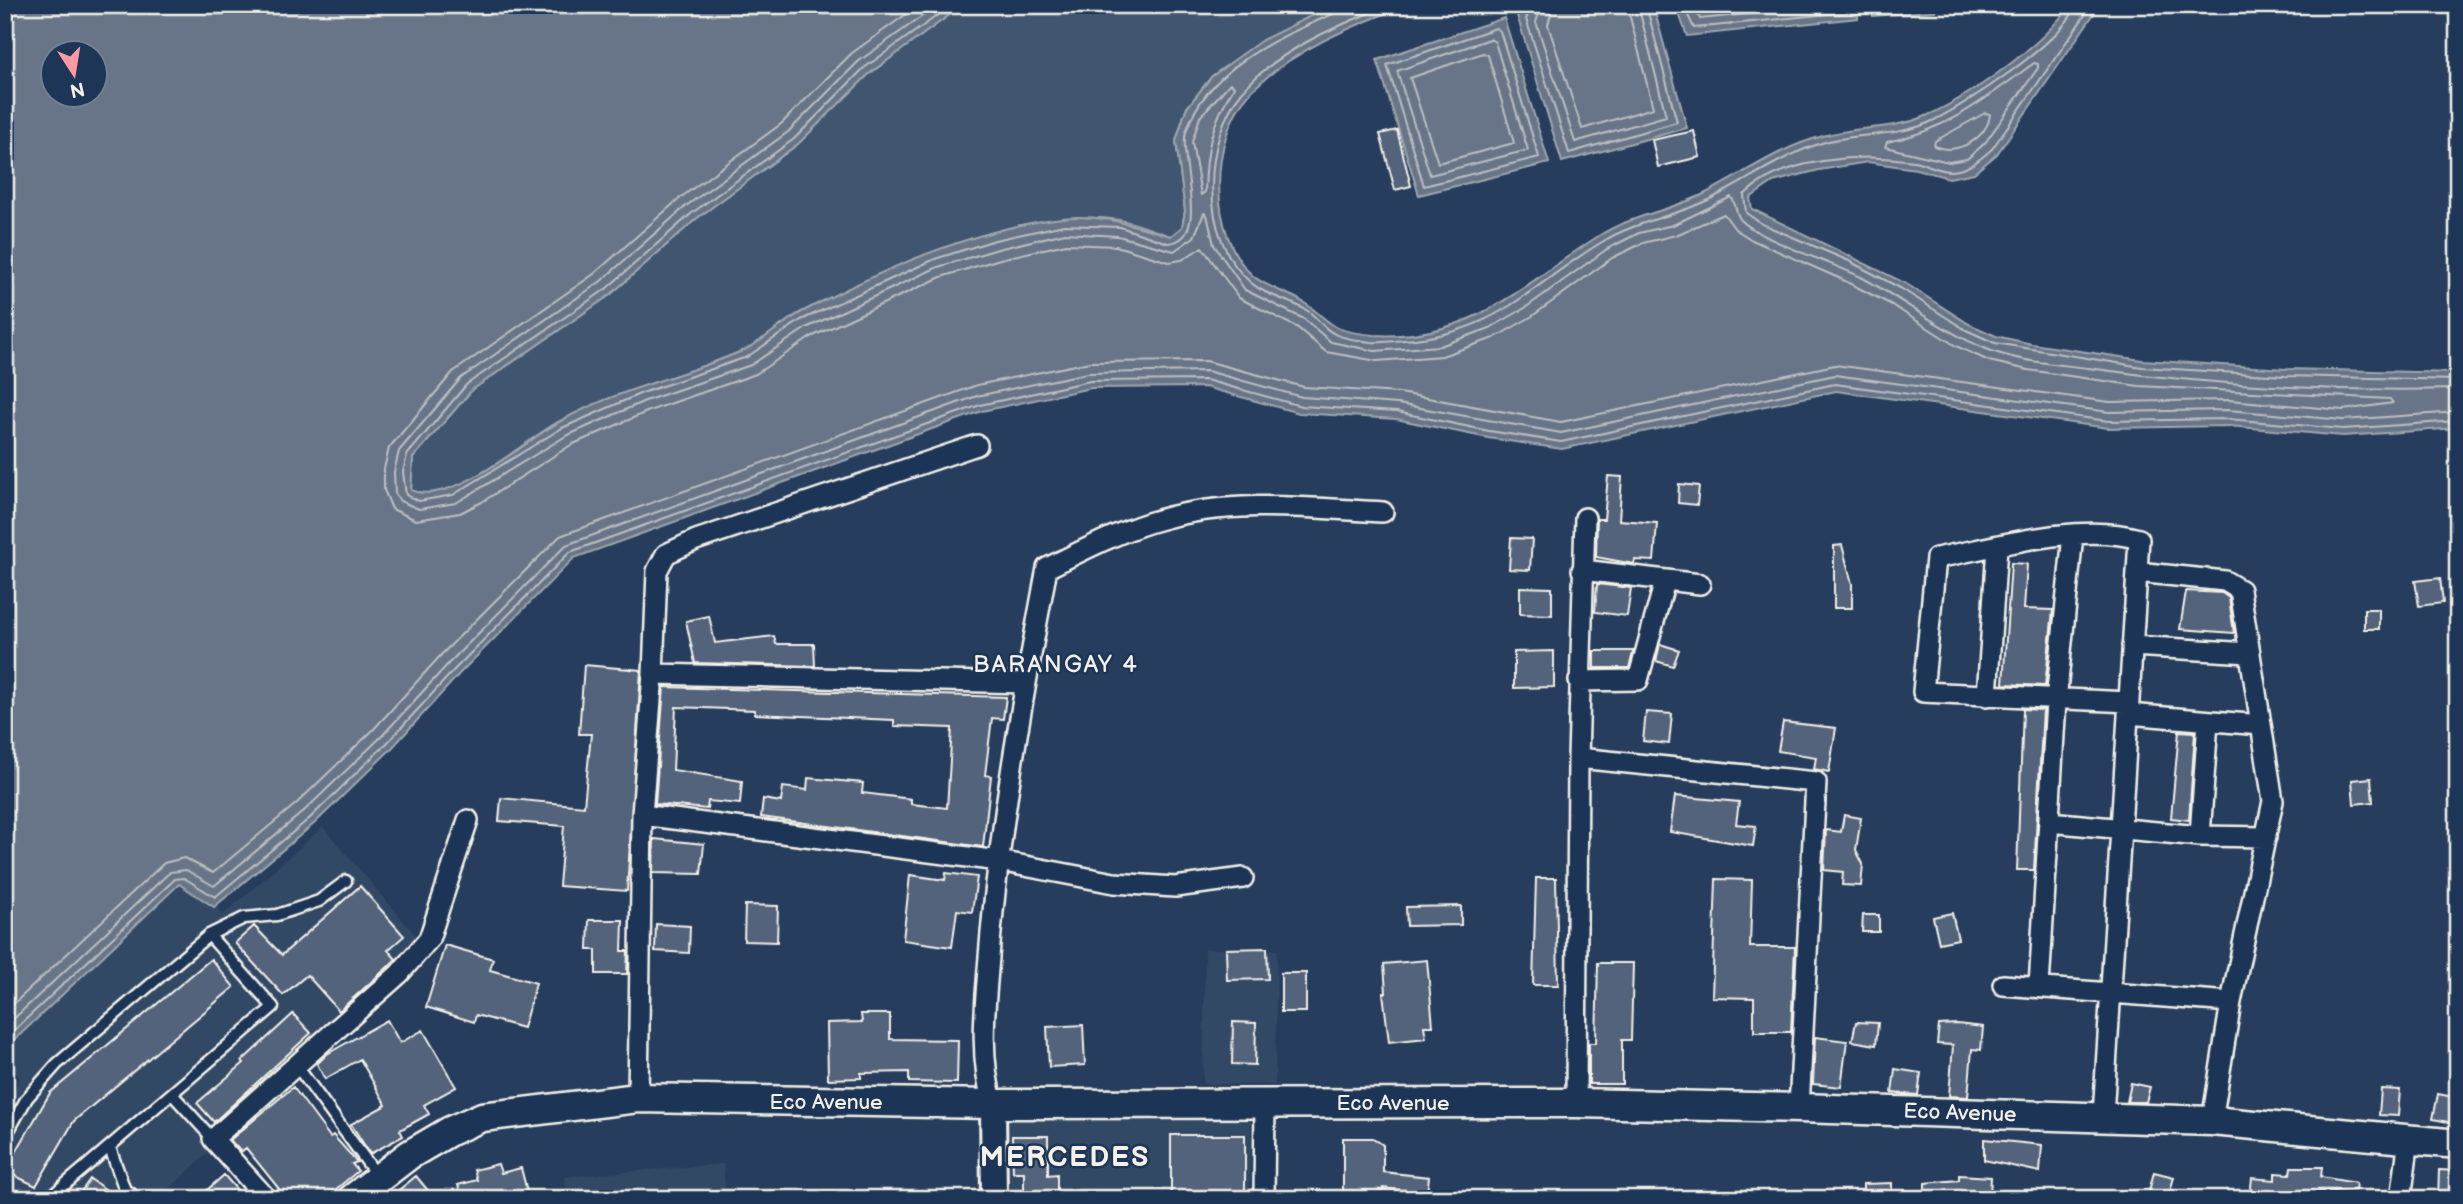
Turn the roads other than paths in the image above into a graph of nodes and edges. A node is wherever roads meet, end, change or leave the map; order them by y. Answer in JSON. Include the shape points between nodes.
{"nodes":[{"id":1,"x":977,"y":445,"type":"dead end"},
{"id":2,"x":1382,"y":512,"type":"dead end"},
{"id":3,"x":1585,"y":518,"type":"dead end"},
{"id":4,"x":2073,"y":535,"type":"junction"},
{"id":5,"x":1997,"y":547,"type":"junction"},
{"id":6,"x":1582,"y":570,"type":"junction"},
{"id":7,"x":2137,"y":572,"type":"junction"},
{"id":8,"x":1665,"y":581,"type":"junction"},
{"id":9,"x":1700,"y":584,"type":"dead end"},
{"id":10,"x":2132,"y":646,"type":"junction"},
{"id":11,"x":2250,"y":653,"type":"junction"},
{"id":12,"x":653,"y":674,"type":"junction"},
{"id":13,"x":1579,"y":681,"type":"junction"},
{"id":14,"x":1026,"y":683,"type":"junction"},
{"id":15,"x":1987,"y":696,"type":"junction"},
{"id":16,"x":2056,"y":701,"type":"junction"},
{"id":17,"x":2128,"y":708,"type":"junction"},
{"id":18,"x":2208,"y":721,"type":"junction"},
{"id":19,"x":2261,"y":725,"type":"junction"},
{"id":20,"x":1578,"y":758,"type":"junction"},
{"id":21,"x":642,"y":815,"type":"junction"},
{"id":22,"x":468,"y":820,"type":"dead end"},
{"id":23,"x":2049,"y":822,"type":"junction"},
{"id":24,"x":2121,"y":829,"type":"junction"},
{"id":25,"x":2200,"y":836,"type":"junction"},
{"id":26,"x":2266,"y":837,"type":"junction"},
{"id":27,"x":999,"y":861,"type":"junction"},
{"id":28,"x":1243,"y":878,"type":"dead end"},
{"id":29,"x":346,"y":881,"type":"dead end"},
{"id":30,"x":209,"y":935,"type":"junction"},
{"id":31,"x":2003,"y":985,"type":"dead end"},
{"id":32,"x":2039,"y":987,"type":"junction"},
{"id":33,"x":2111,"y":992,"type":"junction"},
{"id":34,"x":2231,"y":1002,"type":"junction"},
{"id":35,"x":295,"y":1064,"type":"junction"},
{"id":36,"x":173,"y":1096,"type":"junction"},
{"id":37,"x":638,"y":1098,"type":"junction"},
{"id":38,"x":1576,"y":1102,"type":"junction"},
{"id":39,"x":1265,"y":1103,"type":"junction"},
{"id":40,"x":993,"y":1104,"type":"junction"},
{"id":41,"x":1799,"y":1108,"type":"junction"},
{"id":42,"x":2103,"y":1116,"type":"junction"},
{"id":43,"x":2212,"y":1121,"type":"junction"},
{"id":44,"x":5,"y":1137,"type":"edge"},
{"id":45,"x":213,"y":1139,"type":"junction"},
{"id":46,"x":2409,"y":1139,"type":"junction"},
{"id":47,"x":2458,"y":1143,"type":"edge"},
{"id":48,"x":110,"y":1148,"type":"junction"},
{"id":49,"x":378,"y":1177,"type":"junction"},
{"id":50,"x":5,"y":1196,"type":"edge"},
{"id":51,"x":126,"y":1197,"type":"edge"},
{"id":52,"x":12,"y":1199,"type":"edge"},
{"id":53,"x":48,"y":1199,"type":"edge"},
{"id":54,"x":267,"y":1199,"type":"edge"},
{"id":55,"x":352,"y":1199,"type":"edge"},
{"id":56,"x":994,"y":1199,"type":"edge"},
{"id":57,"x":1264,"y":1199,"type":"edge"},
{"id":58,"x":2401,"y":1199,"type":"edge"}],
"edges":[{"from":1,"to":12,"type":"street","via":[[666,554],[657,570]]},
{"from":2,"to":14,"type":"street","via":[[1276,506],[1213,509],[1160,519],[1077,554],[1048,568]]},
{"from":3,"to":6,"type":"street"},
{"from":4,"to":5,"type":"street"},
{"from":4,"to":7,"type":"street","via":[[2138,539]]},
{"from":4,"to":16,"type":"street"},
{"from":5,"to":15,"type":"street"},
{"from":5,"to":15,"type":"street","via":[[1936,558],[1923,692]]},
{"from":6,"to":8,"type":"street"},
{"from":6,"to":13,"type":"street"},
{"from":7,"to":10,"type":"street"},
{"from":7,"to":11,"type":"street","via":[[2225,581],[2240,590]]},
{"from":8,"to":9,"type":"street"},
{"from":8,"to":13,"type":"street","via":[[1639,680]]},
{"from":10,"to":11,"type":"street"},
{"from":10,"to":17,"type":"street"},
{"from":11,"to":19,"type":"street"},
{"from":12,"to":14,"type":"street"},
{"from":12,"to":21,"type":"street"},
{"from":13,"to":20,"type":"street"},
{"from":14,"to":27,"type":"street"},
{"from":15,"to":16,"type":"street"},
{"from":16,"to":17,"type":"street"},
{"from":16,"to":23,"type":"street"},
{"from":17,"to":18,"type":"street"},
{"from":17,"to":24,"type":"street"},
{"from":18,"to":19,"type":"street"},
{"from":18,"to":25,"type":"street"},
{"from":19,"to":26,"type":"street","via":[[2273,801]]},
{"from":20,"to":38,"type":"street"},
{"from":20,"to":41,"type":"street","via":[[1816,782]]},
{"from":21,"to":27,"type":"street"},
{"from":21,"to":37,"type":"street"},
{"from":22,"to":35,"type":"street","via":[[429,939],[399,974]]},
{"from":23,"to":24,"type":"street"},
{"from":23,"to":32,"type":"street"},
{"from":24,"to":25,"type":"street"},
{"from":24,"to":33,"type":"street"},
{"from":25,"to":26,"type":"street"},
{"from":26,"to":34,"type":"street"},
{"from":27,"to":28,"type":"street","via":[[1114,883],[1162,887]]},
{"from":27,"to":40,"type":"street","via":[[984,1019],[984,1074]]},
{"from":29,"to":30,"type":"lane","via":[[319,901],[277,915],[244,918]]},
{"from":30,"to":36,"type":"lane","via":[[273,1007]]},
{"from":30,"to":44,"type":"lane","via":[[57,1064],[27,1097]]},
{"from":31,"to":32,"type":"street"},
{"from":32,"to":33,"type":"street"},
{"from":33,"to":34,"type":"street"},
{"from":33,"to":42,"type":"street"},
{"from":34,"to":43,"type":"street"},
{"from":35,"to":45,"type":"street"},
{"from":35,"to":49,"type":"lane"},
{"from":36,"to":45,"type":"lane"},
{"from":36,"to":48,"type":"lane"},
{"from":37,"to":40,"type":"main road","name":"Eco Avenue"},
{"from":37,"to":49,"type":"main road","name":"Eco Avenue","via":[[482,1117],[450,1130]]},
{"from":38,"to":39,"type":"main road","name":"Eco Avenue"},
{"from":38,"to":41,"type":"main road","name":"Eco Avenue"},
{"from":39,"to":40,"type":"main road","name":"Eco Avenue"},
{"from":39,"to":57,"type":"street"},
{"from":40,"to":56,"type":"street"},
{"from":41,"to":42,"type":"main road","name":"Eco Avenue"},
{"from":42,"to":43,"type":"main road","name":"Eco Avenue"},
{"from":43,"to":46,"type":"main road","name":"Eco Avenue"},
{"from":45,"to":54,"type":"street"},
{"from":46,"to":47,"type":"main road","name":"Eco Avenue"},
{"from":46,"to":58,"type":"street"},
{"from":48,"to":51,"type":"lane"},
{"from":48,"to":53,"type":"lane"},
{"from":49,"to":55,"type":"main road","name":"Eco Avenue"},
{"from":50,"to":52,"type":"lane"}]}
